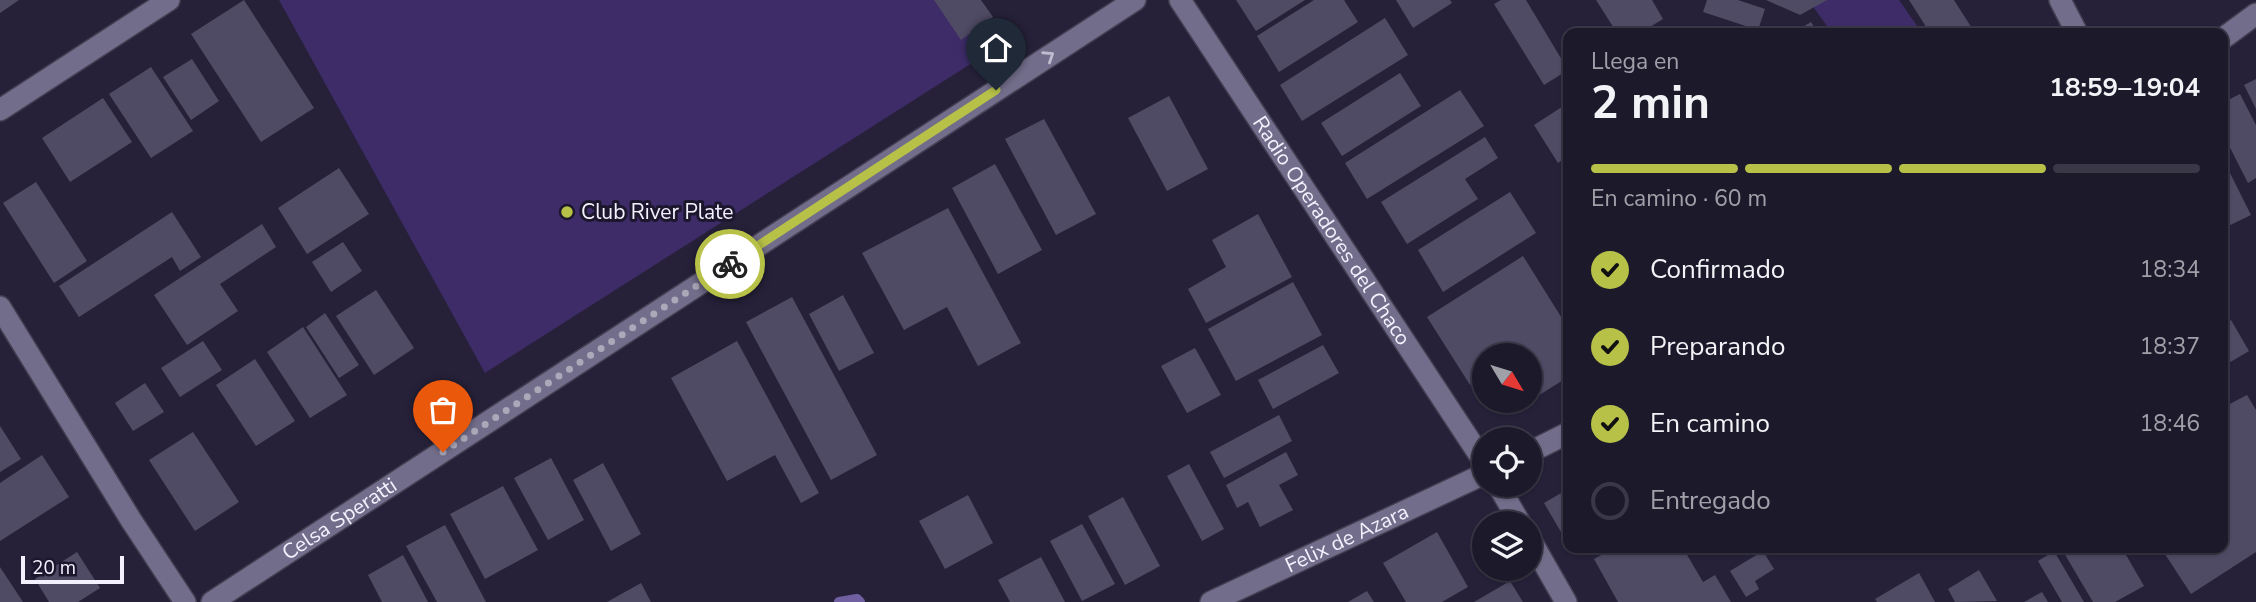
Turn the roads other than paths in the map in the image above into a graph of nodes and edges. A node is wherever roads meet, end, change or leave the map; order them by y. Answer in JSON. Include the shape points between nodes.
{"nodes":[{"id":1,"x":169,"y":0,"type":"edge"},
{"id":2,"x":1135,"y":0,"type":"edge"},
{"id":3,"x":1180,"y":0,"type":"edge"},
{"id":4,"x":2060,"y":0,"type":"edge"},
{"id":5,"x":2256,"y":14,"type":"edge"},
{"id":6,"x":2074,"y":28,"type":"edge"},
{"id":7,"x":2228,"y":35,"type":"edge"},
{"id":8,"x":0,"y":110,"type":"edge"},
{"id":9,"x":0,"y":307,"type":"edge"},
{"id":10,"x":1563,"y":436,"type":"edge"},
{"id":11,"x":1472,"y":444,"type":"edge"},
{"id":12,"x":1542,"y":446,"type":"edge"},
{"id":13,"x":1472,"y":480,"type":"edge"},
{"id":14,"x":1542,"y":560,"type":"edge"},
{"id":15,"x":185,"y":602,"type":"edge"},
{"id":16,"x":212,"y":602,"type":"edge"},
{"id":17,"x":1211,"y":602,"type":"edge"},
{"id":18,"x":1566,"y":602,"type":"edge"}],
"edges":[{"from":1,"to":8,"type":"street"},
{"from":16,"to":2,"type":"street","name":"Celsa Speratti","one_way":true},
{"from":3,"to":11,"type":"street","name":"Radio Operadores del Chaco"},
{"from":4,"to":6,"type":"street"},
{"from":5,"to":7,"type":"street"},
{"from":9,"to":15,"type":"street"},
{"from":10,"to":12,"type":"street"},
{"from":13,"to":17,"type":"street","name":"Felix de Azara"},
{"from":14,"to":18,"type":"street"}]}
